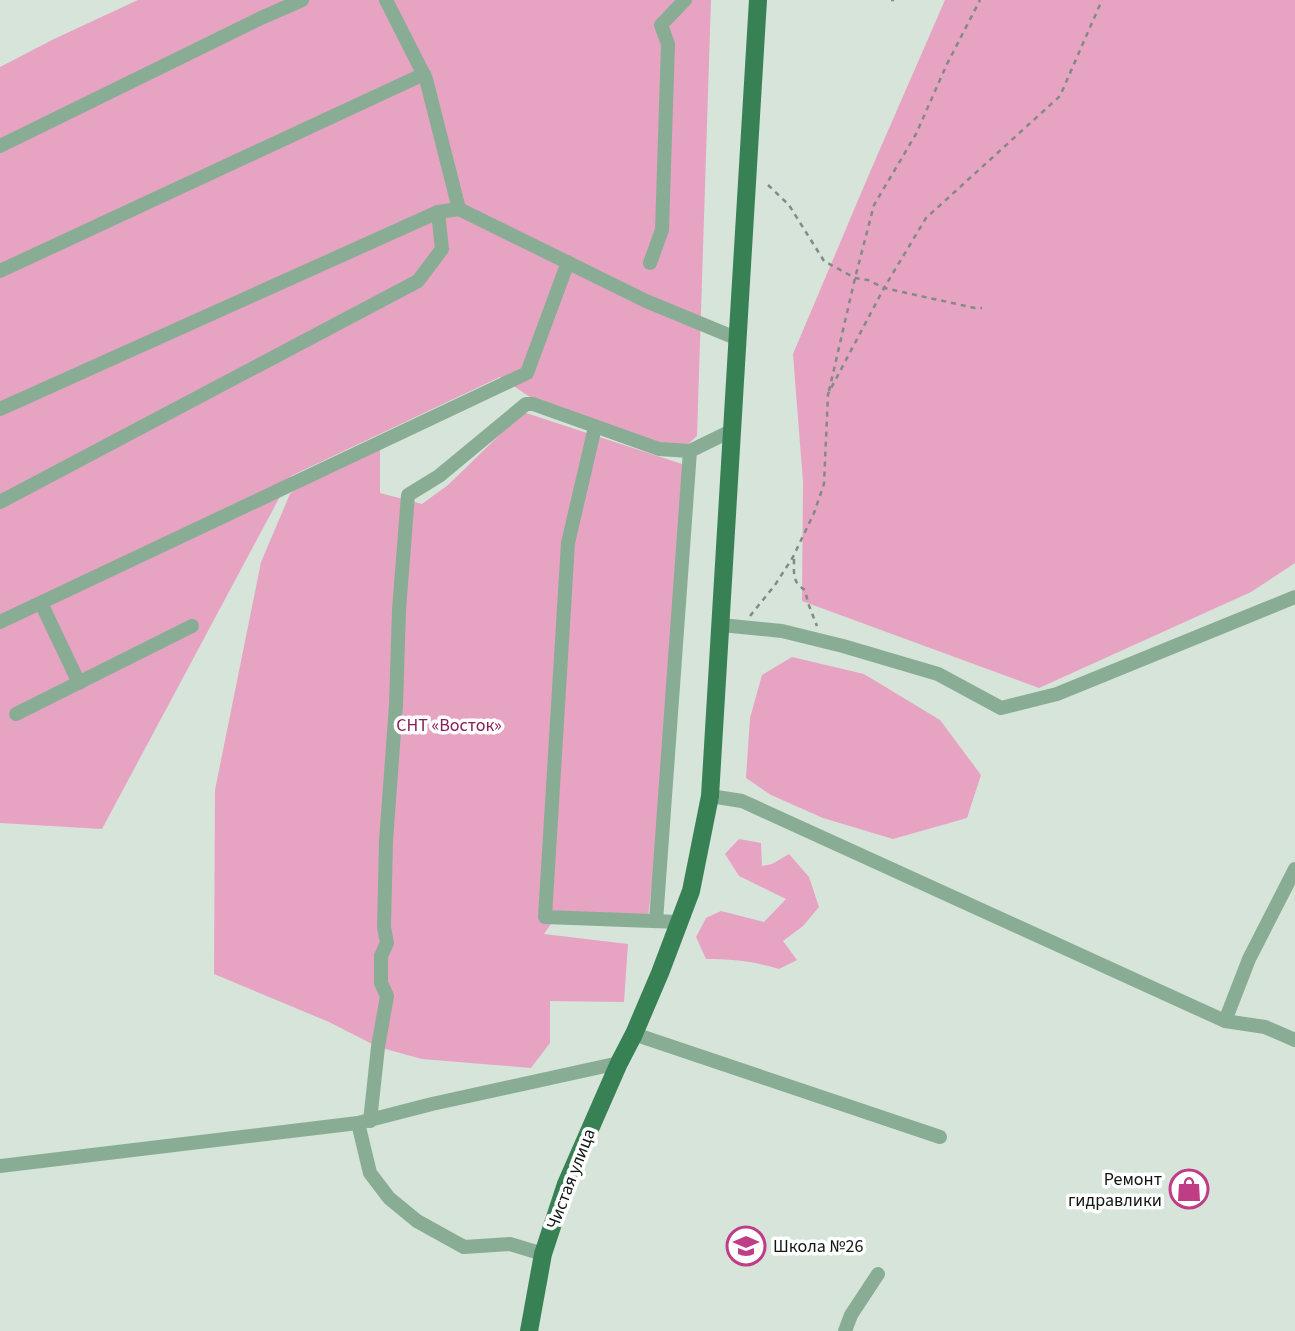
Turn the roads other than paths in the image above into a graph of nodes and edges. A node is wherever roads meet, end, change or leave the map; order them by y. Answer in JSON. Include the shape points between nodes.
{"nodes":[{"id":1,"x":302,"y":0,"type":"edge"},
{"id":2,"x":386,"y":0,"type":"edge"},
{"id":3,"x":685,"y":0,"type":"edge"},
{"id":4,"x":758,"y":0,"type":"edge"},
{"id":5,"x":424,"y":74,"type":"junction"},
{"id":6,"x":0,"y":146,"type":"edge"},
{"id":7,"x":459,"y":209,"type":"junction"},
{"id":8,"x":438,"y":212,"type":"junction"},
{"id":9,"x":568,"y":262,"type":"junction"},
{"id":10,"x":650,"y":263,"type":"dead end"},
{"id":11,"x":0,"y":271,"type":"edge"},
{"id":12,"x":738,"y":339,"type":"junction"},
{"id":13,"x":0,"y":409,"type":"edge"},
{"id":14,"x":595,"y":427,"type":"junction"},
{"id":15,"x":733,"y":430,"type":"junction"},
{"id":16,"x":690,"y":451,"type":"junction"},
{"id":17,"x":0,"y":502,"type":"edge"},
{"id":18,"x":1295,"y":597,"type":"edge"},
{"id":19,"x":41,"y":603,"type":"junction"},
{"id":20,"x":0,"y":622,"type":"edge"},
{"id":21,"x":721,"y":625,"type":"junction"},
{"id":22,"x":192,"y":626,"type":"dead end"},
{"id":23,"x":79,"y":683,"type":"junction"},
{"id":24,"x":16,"y":714,"type":"dead end"},
{"id":25,"x":710,"y":796,"type":"junction"},
{"id":26,"x":1295,"y":869,"type":"edge"},
{"id":27,"x":656,"y":921,"type":"junction"},
{"id":28,"x":679,"y":922,"type":"junction"},
{"id":29,"x":1225,"y":1021,"type":"junction"},
{"id":30,"x":634,"y":1034,"type":"junction"},
{"id":31,"x":1295,"y":1040,"type":"edge"},
{"id":32,"x":619,"y":1063,"type":"junction"},
{"id":33,"x":364,"y":1122,"type":"junction"},
{"id":34,"x":940,"y":1137,"type":"dead end"},
{"id":35,"x":0,"y":1166,"type":"edge"},
{"id":36,"x":543,"y":1254,"type":"junction"},
{"id":37,"x":878,"y":1274,"type":"dead end"},
{"id":38,"x":529,"y":1331,"type":"edge"},
{"id":39,"x":845,"y":1331,"type":"edge"}],
"edges":[{"from":1,"to":6,"type":"street"},
{"from":2,"to":5,"type":"street"},
{"from":3,"to":10,"type":"street","via":[[661,25],[668,44],[662,230]]},
{"from":4,"to":12,"type":"main road","name":"Чистая улица"},
{"from":5,"to":7,"type":"street"},
{"from":5,"to":11,"type":"street"},
{"from":7,"to":8,"type":"street"},
{"from":7,"to":9,"type":"street"},
{"from":8,"to":13,"type":"street"},
{"from":8,"to":17,"type":"street","via":[[442,249],[418,281]]},
{"from":9,"to":12,"type":"street"},
{"from":9,"to":19,"type":"street","via":[[527,373]]},
{"from":12,"to":15,"type":"main road","name":"Чистая улица"},
{"from":14,"to":16,"type":"street","via":[[659,449]]},
{"from":14,"to":27,"type":"street","via":[[568,543],[545,918]]},
{"from":14,"to":33,"type":"street","via":[[526,404],[439,476],[408,495],[386,842],[387,943],[381,956],[381,983],[387,996]]},
{"from":15,"to":16,"type":"street"},
{"from":15,"to":21,"type":"main road","name":"Чистая улица"},
{"from":16,"to":27,"type":"street"},
{"from":18,"to":21,"type":"street","via":[[1057,694],[1001,708],[938,674],[782,631]]},
{"from":19,"to":20,"type":"street"},
{"from":19,"to":23,"type":"street"},
{"from":21,"to":25,"type":"main road","name":"Чистая улица"},
{"from":22,"to":23,"type":"street"},
{"from":23,"to":24,"type":"street"},
{"from":25,"to":28,"type":"main road","name":"Чистая улица","via":[[691,891]]},
{"from":25,"to":29,"type":"street","via":[[743,801]]},
{"from":26,"to":29,"type":"street"},
{"from":27,"to":28,"type":"street"},
{"from":28,"to":30,"type":"main road","name":"Чистая улица"},
{"from":29,"to":31,"type":"street","via":[[1265,1027]]},
{"from":30,"to":32,"type":"main road","name":"Чистая улица"},
{"from":30,"to":34,"type":"street"},
{"from":32,"to":33,"type":"street"},
{"from":32,"to":36,"type":"main road","name":"Чистая улица","via":[[566,1184]]},
{"from":33,"to":35,"type":"street"},
{"from":33,"to":36,"type":"street","via":[[370,1174],[388,1198],[417,1221],[464,1247],[510,1244]]},
{"from":36,"to":38,"type":"main road","name":"Чистая улица"},
{"from":37,"to":39,"type":"street"}]}
